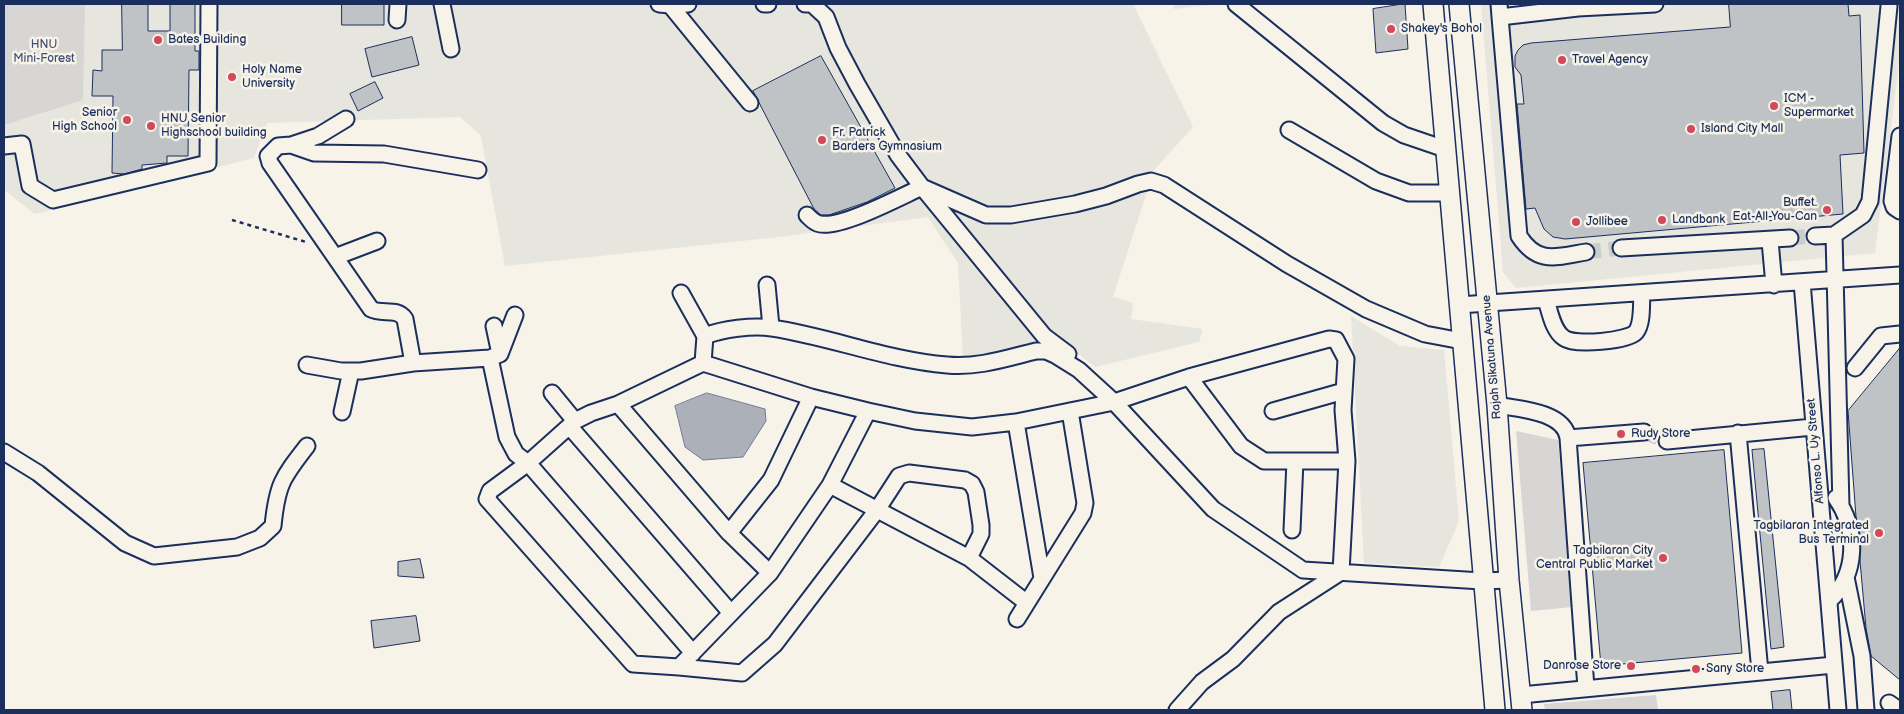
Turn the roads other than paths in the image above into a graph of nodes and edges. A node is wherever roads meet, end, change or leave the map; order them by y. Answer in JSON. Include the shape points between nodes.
{"nodes":[{"id":1,"x":209,"y":4,"type":"edge"},
{"id":2,"x":398,"y":4,"type":"edge"},
{"id":3,"x":442,"y":4,"type":"edge"},
{"id":4,"x":664,"y":4,"type":"edge"},
{"id":5,"x":688,"y":4,"type":"edge"},
{"id":6,"x":805,"y":4,"type":"edge"},
{"id":7,"x":1236,"y":4,"type":"edge"},
{"id":8,"x":1433,"y":4,"type":"edge"},
{"id":9,"x":1459,"y":4,"type":"edge"},
{"id":10,"x":1655,"y":4,"type":"edge"},
{"id":11,"x":1889,"y":6,"type":"dead end"},
{"id":12,"x":1500,"y":10,"type":"edge"},
{"id":13,"x":397,"y":20,"type":"dead end"},
{"id":14,"x":451,"y":49,"type":"dead end"},
{"id":15,"x":750,"y":103,"type":"dead end"},
{"id":16,"x":346,"y":119,"type":"dead end"},
{"id":17,"x":1289,"y":130,"type":"dead end"},
{"id":18,"x":1900,"y":136,"type":"edge"},
{"id":19,"x":291,"y":145,"type":"junction"},
{"id":20,"x":4,"y":146,"type":"edge"},
{"id":21,"x":1446,"y":149,"type":"junction"},
{"id":22,"x":478,"y":170,"type":"dead end"},
{"id":23,"x":922,"y":187,"type":"junction"},
{"id":24,"x":1449,"y":193,"type":"junction"},
{"id":25,"x":1900,"y":211,"type":"edge"},
{"id":26,"x":807,"y":215,"type":"dead end"},
{"id":27,"x":1834,"y":235,"type":"junction"},
{"id":28,"x":1815,"y":236,"type":"tunnel mouth"},
{"id":29,"x":1790,"y":238,"type":"tunnel mouth"},
{"id":30,"x":377,"y":241,"type":"dead end"},
{"id":31,"x":1770,"y":241,"type":"junction"},
{"id":32,"x":1622,"y":248,"type":"tunnel mouth"},
{"id":33,"x":1586,"y":252,"type":"tunnel mouth"},
{"id":34,"x":332,"y":253,"type":"junction"},
{"id":35,"x":1900,"y":275,"type":"edge"},
{"id":36,"x":1834,"y":278,"type":"junction"},
{"id":37,"x":1802,"y":282,"type":"junction"},
{"id":38,"x":767,"y":285,"type":"dead end"},
{"id":39,"x":1774,"y":285,"type":"junction"},
{"id":40,"x":681,"y":293,"type":"dead end"},
{"id":41,"x":1642,"y":293,"type":"junction"},
{"id":42,"x":1546,"y":300,"type":"junction"},
{"id":43,"x":1487,"y":304,"type":"junction"},
{"id":44,"x":1459,"y":305,"type":"junction"},
{"id":45,"x":516,"y":315,"type":"dead end"},
{"id":46,"x":494,"y":326,"type":"dead end"},
{"id":47,"x":770,"y":327,"type":"junction"},
{"id":48,"x":1900,"y":334,"type":"edge"},
{"id":49,"x":705,"y":336,"type":"junction"},
{"id":50,"x":1490,"y":340,"type":"junction"},
{"id":51,"x":1462,"y":341,"type":"junction"},
{"id":52,"x":495,"y":356,"type":"junction"},
{"id":53,"x":413,"y":363,"type":"junction"},
{"id":54,"x":703,"y":363,"type":"junction"},
{"id":55,"x":307,"y":366,"type":"dead end"},
{"id":56,"x":1855,"y":368,"type":"dead end"},
{"id":57,"x":1079,"y":370,"type":"junction"},
{"id":58,"x":351,"y":371,"type":"junction"},
{"id":59,"x":1189,"y":378,"type":"junction"},
{"id":60,"x":1344,"y":391,"type":"junction"},
{"id":61,"x":552,"y":393,"type":"dead end"},
{"id":62,"x":811,"y":397,"type":"junction"},
{"id":63,"x":1114,"y":402,"type":"junction"},
{"id":64,"x":618,"y":404,"type":"junction"},
{"id":65,"x":1497,"y":405,"type":"junction"},
{"id":66,"x":868,"y":410,"type":"junction"},
{"id":67,"x":1070,"y":411,"type":"junction"},
{"id":68,"x":1273,"y":411,"type":"dead end"},
{"id":69,"x":342,"y":412,"type":"dead end"},
{"id":70,"x":1016,"y":422,"type":"junction"},
{"id":71,"x":572,"y":424,"type":"junction"},
{"id":72,"x":1813,"y":427,"type":"junction"},
{"id":73,"x":1644,"y":432,"type":"tunnel mouth"},
{"id":74,"x":1738,"y":434,"type":"junction"},
{"id":75,"x":1568,"y":438,"type":"junction"},
{"id":76,"x":1667,"y":441,"type":"tunnel mouth"},
{"id":77,"x":307,"y":446,"type":"dead end"},
{"id":78,"x":4,"y":452,"type":"edge"},
{"id":79,"x":1295,"y":461,"type":"junction"},
{"id":80,"x":1347,"y":461,"type":"junction"},
{"id":81,"x":528,"y":464,"type":"junction"},
{"id":82,"x":1819,"y":482,"type":"junction"},
{"id":83,"x":830,"y":485,"type":"junction"},
{"id":84,"x":1841,"y":506,"type":"junction"},
{"id":85,"x":877,"y":510,"type":"junction"},
{"id":86,"x":1292,"y":530,"type":"dead end"},
{"id":87,"x":730,"y":533,"type":"junction"},
{"id":88,"x":968,"y":558,"type":"junction"},
{"id":89,"x":770,"y":572,"type":"junction"},
{"id":90,"x":1342,"y":572,"type":"junction"},
{"id":91,"x":1846,"y":577,"type":"junction"},
{"id":92,"x":1042,"y":578,"type":"junction"},
{"id":93,"x":1509,"y":580,"type":"junction"},
{"id":94,"x":1482,"y":581,"type":"junction"},
{"id":95,"x":1829,"y":602,"type":"junction"},
{"id":96,"x":1027,"y":603,"type":"junction"},
{"id":97,"x":731,"y":613,"type":"junction"},
{"id":98,"x":1017,"y":618,"type":"dead end"},
{"id":99,"x":693,"y":653,"type":"junction"},
{"id":100,"x":1834,"y":665,"type":"junction"},
{"id":101,"x":680,"y":667,"type":"junction"},
{"id":102,"x":1760,"y":672,"type":"junction"},
{"id":103,"x":1586,"y":688,"type":"junction"},
{"id":104,"x":1521,"y":702,"type":"edge"},
{"id":105,"x":1178,"y":710,"type":"edge"},
{"id":106,"x":1495,"y":710,"type":"edge"},
{"id":107,"x":1838,"y":710,"type":"edge"},
{"id":108,"x":1866,"y":710,"type":"edge"}],
"edges":[{"from":1,"to":20,"type":"street","via":[[208,163],[53,200],[30,186],[22,144]]},
{"from":2,"to":13,"type":"street"},
{"from":3,"to":14,"type":"street"},
{"from":4,"to":5,"type":"street"},
{"from":4,"to":15,"type":"street"},
{"from":6,"to":23,"type":"street","via":[[812,4],[826,17],[838,48],[898,155]]},
{"from":7,"to":21,"type":"street","via":[[1383,123],[1404,135]]},
{"from":8,"to":21,"type":"main road"},
{"from":9,"to":43,"type":"main road","name":"Rajah Sikatuna Avenue"},
{"from":10,"to":12,"type":"street"},
{"from":11,"to":27,"type":"street","via":[[1870,201],[1863,216]]},
{"from":12,"to":33,"type":"street","via":[[1519,236],[1538,256],[1549,258]]},
{"from":16,"to":19,"type":"street","via":[[318,136]]},
{"from":17,"to":24,"type":"street","via":[[1376,181],[1409,193]]},
{"from":18,"to":25,"type":"street","via":[[1892,201]]},
{"from":19,"to":22,"type":"street","via":[[314,152],[393,155]]},
{"from":19,"to":34,"type":"street","via":[[273,150],[268,156],[270,163]]},
{"from":21,"to":24,"type":"main road"},
{"from":23,"to":26,"type":"street","via":[[851,218],[828,224],[815,222]]},
{"from":23,"to":51,"type":"street","via":[[986,215],[1011,216],[1083,202],[1151,181],[1164,185],[1366,310],[1426,334]]},
{"from":23,"to":57,"type":"street","via":[[1044,336],[1074,358]]},
{"from":24,"to":44,"type":"main road"},
{"from":27,"to":28,"type":"street"},
{"from":27,"to":36,"type":"street"},
{"from":29,"to":31,"type":"street"},
{"from":30,"to":34,"type":"street"},
{"from":31,"to":32,"type":"street"},
{"from":31,"to":39,"type":"street"},
{"from":34,"to":53,"type":"street","via":[[371,309],[402,314]]},
{"from":35,"to":36,"type":"street"},
{"from":36,"to":37,"type":"street"},
{"from":36,"to":84,"type":"street"},
{"from":37,"to":39,"type":"street"},
{"from":37,"to":72,"type":"street","name":"Alfonso L. Uy Street"},
{"from":38,"to":47,"type":"street"},
{"from":39,"to":41,"type":"street"},
{"from":40,"to":49,"type":"street"},
{"from":41,"to":42,"type":"street"},
{"from":41,"to":42,"type":"street","via":[[1639,326],[1625,339],[1578,342],[1565,339],[1556,330]]},
{"from":42,"to":43,"type":"street"},
{"from":43,"to":44,"type":"street"},
{"from":43,"to":50,"type":"main road","name":"Rajah Sikatuna Avenue"},
{"from":44,"to":51,"type":"main road"},
{"from":45,"to":52,"type":"street"},
{"from":46,"to":52,"type":"street"},
{"from":47,"to":49,"type":"street","via":[[719,330]]},
{"from":47,"to":57,"type":"street","via":[[902,360],[976,365],[1046,351]]},
{"from":48,"to":56,"type":"street","via":[[1881,336]]},
{"from":49,"to":54,"type":"street"},
{"from":50,"to":51,"type":"main road"},
{"from":50,"to":65,"type":"main road","name":"Rajah Sikatuna Avenue"},
{"from":51,"to":94,"type":"main road"},
{"from":52,"to":53,"type":"street"},
{"from":52,"to":81,"type":"street","via":[[507,437],[516,454]]},
{"from":53,"to":58,"type":"street"},
{"from":54,"to":62,"type":"street"},
{"from":54,"to":64,"type":"street"},
{"from":55,"to":58,"type":"street"},
{"from":57,"to":63,"type":"street"},
{"from":58,"to":69,"type":"street"},
{"from":59,"to":60,"type":"street","via":[[1329,339],[1341,345],[1346,359]]},
{"from":59,"to":63,"type":"street"},
{"from":59,"to":79,"type":"street","via":[[1241,446],[1264,461]]},
{"from":60,"to":68,"type":"street"},
{"from":60,"to":80,"type":"street"},
{"from":61,"to":71,"type":"street"},
{"from":62,"to":66,"type":"street"},
{"from":62,"to":87,"type":"street","via":[[771,480]]},
{"from":63,"to":67,"type":"street"},
{"from":63,"to":90,"type":"street","via":[[1213,509],[1303,570]]},
{"from":64,"to":71,"type":"street","via":[[591,413]]},
{"from":64,"to":87,"type":"street"},
{"from":65,"to":75,"type":"street","via":[[1550,417],[1562,424]]},
{"from":65,"to":93,"type":"main road","name":"Rajah Sikatuna Avenue"},
{"from":66,"to":70,"type":"street","via":[[914,421],[972,427]]},
{"from":66,"to":83,"type":"street"},
{"from":67,"to":70,"type":"street"},
{"from":67,"to":92,"type":"street","via":[[1085,503],[1083,512]]},
{"from":70,"to":92,"type":"street"},
{"from":71,"to":81,"type":"street"},
{"from":71,"to":97,"type":"street"},
{"from":72,"to":74,"type":"street"},
{"from":72,"to":82,"type":"street","name":"Alfonso L. Uy Street"},
{"from":73,"to":75,"type":"street"},
{"from":74,"to":76,"type":"street"},
{"from":74,"to":102,"type":"street"},
{"from":75,"to":103,"type":"street"},
{"from":77,"to":78,"type":"street","via":[[284,474],[276,497],[273,526],[260,538],[238,547],[154,556],[125,543],[38,473]]},
{"from":79,"to":80,"type":"street"},
{"from":79,"to":86,"type":"street"},
{"from":80,"to":90,"type":"street"},
{"from":81,"to":99,"type":"street"},
{"from":81,"to":101,"type":"street","via":[[490,491],[487,499],[632,664]]},
{"from":82,"to":84,"type":"street"},
{"from":82,"to":95,"type":"street","name":"Alfonso L. Uy Street"},
{"from":83,"to":85,"type":"street"},
{"from":83,"to":89,"type":"street"},
{"from":84,"to":91,"type":"street","via":[[1847,517],[1852,543]]},
{"from":85,"to":88,"type":"street"},
{"from":85,"to":88,"type":"street","via":[[899,476],[909,473],[965,480],[976,492],[981,534]]},
{"from":85,"to":101,"type":"street","via":[[775,644],[742,673]]},
{"from":87,"to":89,"type":"street"},
{"from":88,"to":96,"type":"street"},
{"from":89,"to":97,"type":"street"},
{"from":90,"to":94,"type":"street"},
{"from":90,"to":105,"type":"street","via":[[1280,612],[1234,659],[1202,682]]},
{"from":91,"to":95,"type":"street"},
{"from":91,"to":108,"type":"street","via":[[1862,656]]},
{"from":92,"to":96,"type":"street"},
{"from":93,"to":94,"type":"street"},
{"from":93,"to":104,"type":"main road","name":"Rajah Sikatuna Avenue"},
{"from":94,"to":106,"type":"main road"},
{"from":95,"to":100,"type":"street","name":"Alfonso L. Uy Street"},
{"from":96,"to":98,"type":"street"},
{"from":97,"to":99,"type":"street"},
{"from":99,"to":101,"type":"street"},
{"from":100,"to":102,"type":"street"},
{"from":100,"to":107,"type":"street","name":"Alfonso L. Uy Street"},
{"from":102,"to":103,"type":"street"},
{"from":103,"to":104,"type":"street"}]}
